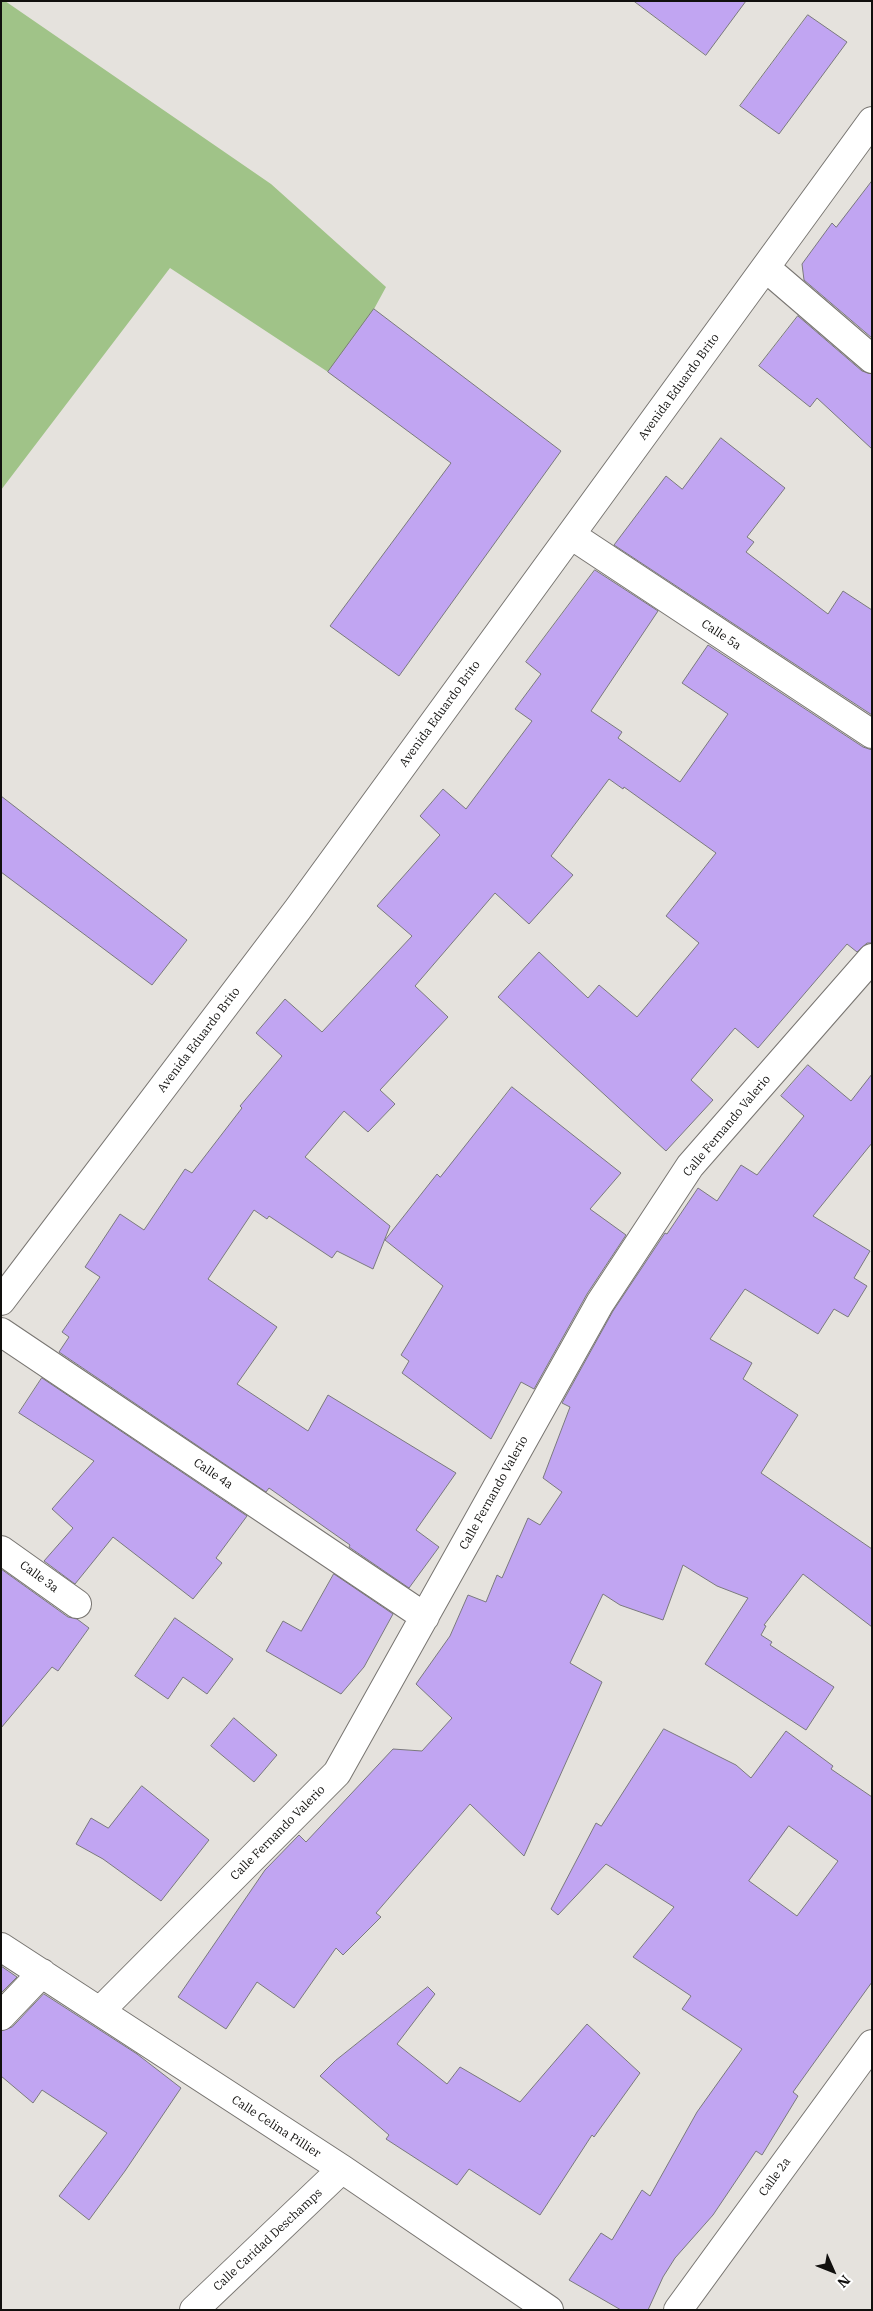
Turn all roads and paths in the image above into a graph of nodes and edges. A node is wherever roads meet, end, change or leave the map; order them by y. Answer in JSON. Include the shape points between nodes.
{"nodes":[{"id":1,"x":872,"y":121,"type":"edge"},
{"id":2,"x":766,"y":268,"type":"junction"},
{"id":3,"x":872,"y":359,"type":"edge"},
{"id":4,"x":571,"y":535,"type":"junction"},
{"id":5,"x":872,"y":734,"type":"edge"},
{"id":6,"x":872,"y":958,"type":"edge"},
{"id":7,"x":1,"y":1302,"type":"edge"},
{"id":8,"x":1,"y":1332,"type":"edge"},
{"id":9,"x":1,"y":1550,"type":"edge"},
{"id":10,"x":76,"y":1604,"type":"dead end"},
{"id":11,"x":425,"y":1617,"type":"junction"},
{"id":12,"x":1,"y":1947,"type":"edge"},
{"id":13,"x":42,"y":1974,"type":"junction"},
{"id":14,"x":100,"y":2011,"type":"junction"},
{"id":15,"x":1,"y":2016,"type":"edge"},
{"id":16,"x":872,"y":2044,"type":"edge"},
{"id":17,"x":342,"y":2170,"type":"junction"},
{"id":18,"x":194,"y":2310,"type":"edge"},
{"id":19,"x":549,"y":2310,"type":"edge"},
{"id":20,"x":678,"y":2310,"type":"edge"}],
"edges":[{"from":1,"to":2,"type":"street","name":"Avenida Eduardo Brito"},
{"from":2,"to":3,"type":"street"},
{"from":2,"to":4,"type":"street","name":"Avenida Eduardo Brito"},
{"from":4,"to":5,"type":"street","name":"Calle 5a"},
{"from":4,"to":7,"type":"street","name":"Avenida Eduardo Brito","via":[[298,910]]},
{"from":6,"to":11,"type":"street","name":"Calle Fernando Valerio","via":[[690,1166],[600,1303]]},
{"from":8,"to":11,"type":"street","name":"Calle 4a"},
{"from":9,"to":10,"type":"street","name":"Calle 3a"},
{"from":11,"to":14,"type":"street","name":"Calle Fernando Valerio","via":[[337,1773]]},
{"from":12,"to":13,"type":"street","name":"Calle Celina Pillier"},
{"from":13,"to":14,"type":"street","name":"Calle Celina Pillier"},
{"from":13,"to":15,"type":"street"},
{"from":14,"to":17,"type":"street","name":"Calle Celina Pillier"},
{"from":16,"to":20,"type":"street","name":"Calle 2a"},
{"from":17,"to":18,"type":"street","name":"Calle Caridad Deschamps"},
{"from":17,"to":19,"type":"street","name":"Calle Celina Pillier"}]}
